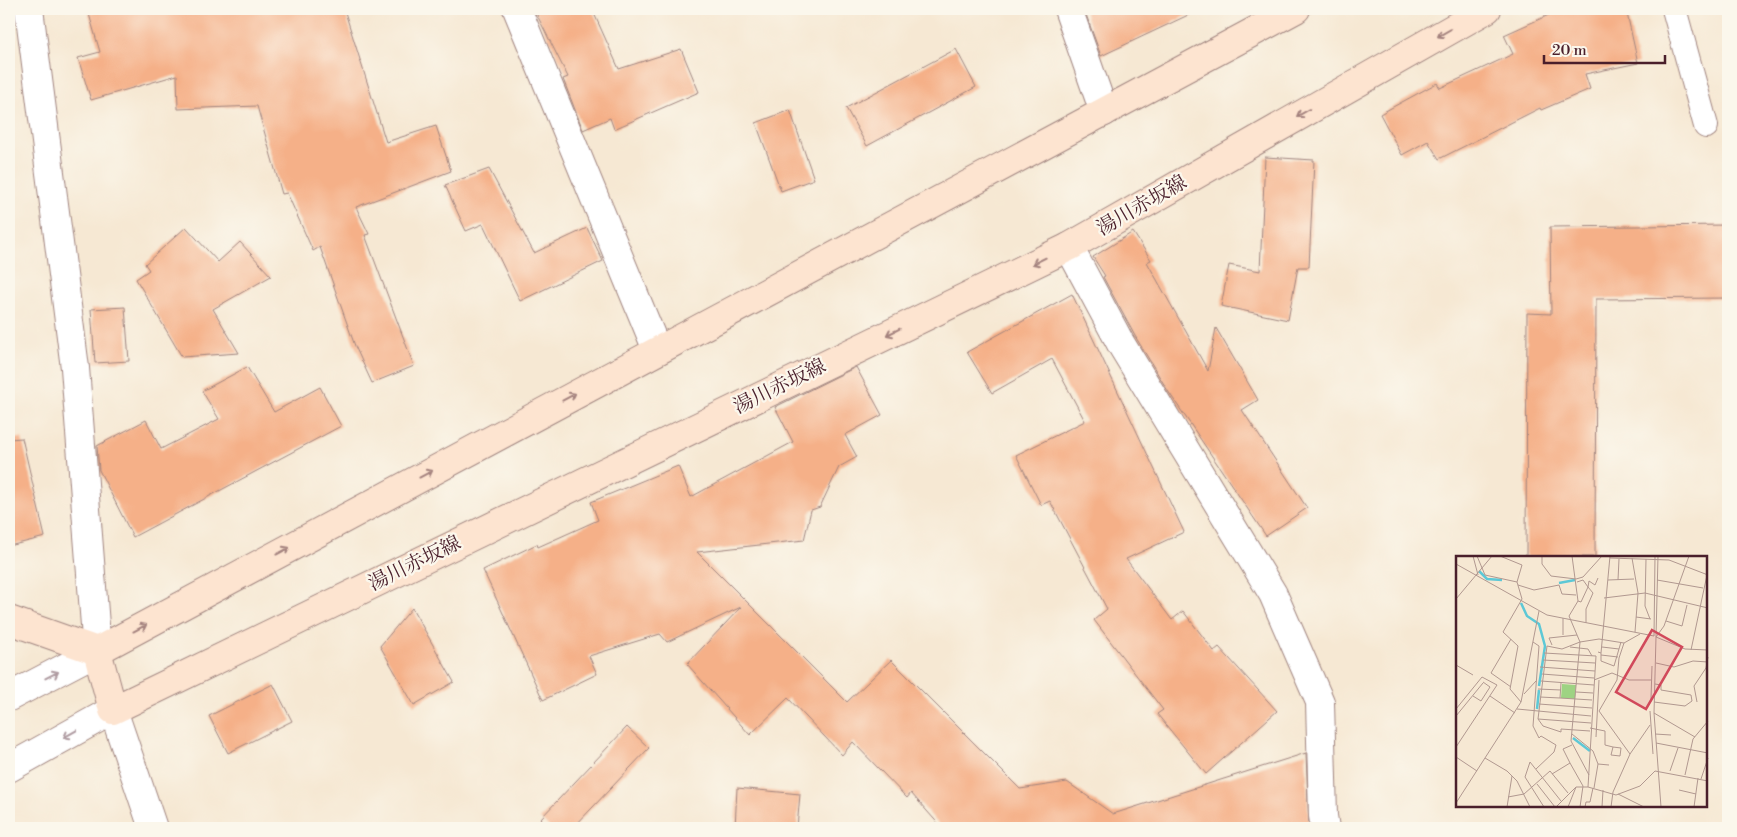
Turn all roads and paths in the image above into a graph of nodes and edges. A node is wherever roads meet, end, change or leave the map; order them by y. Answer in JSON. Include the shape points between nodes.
{"nodes":[{"id":1,"x":29,"y":9,"type":"edge"},
{"id":2,"x":516,"y":9,"type":"edge"},
{"id":3,"x":1068,"y":9,"type":"edge"},
{"id":4,"x":1296,"y":9,"type":"edge"},
{"id":5,"x":1487,"y":9,"type":"edge"},
{"id":6,"x":1674,"y":9,"type":"edge"},
{"id":7,"x":1104,"y":112,"type":"junction"},
{"id":8,"x":1706,"y":126,"type":"dead end"},
{"id":9,"x":1069,"y":247,"type":"junction"},
{"id":10,"x":657,"y":350,"type":"junction"},
{"id":11,"x":9,"y":620,"type":"edge"},
{"id":12,"x":97,"y":652,"type":"junction"},
{"id":13,"x":9,"y":697,"type":"edge"},
{"id":14,"x":113,"y":710,"type":"junction"},
{"id":15,"x":9,"y":768,"type":"edge"},
{"id":16,"x":153,"y":828,"type":"edge"},
{"id":17,"x":1325,"y":828,"type":"edge"}],
"edges":[{"from":1,"to":12,"type":"street","via":[[75,368]]},
{"from":2,"to":10,"type":"street"},
{"from":3,"to":7,"type":"street"},
{"from":4,"to":7,"type":"main road"},
{"from":5,"to":9,"type":"main road","name":"湯川赤坂線","one_way":true},
{"from":6,"to":8,"type":"lane"},
{"from":7,"to":10,"type":"main road"},
{"from":9,"to":14,"type":"main road","name":"湯川赤坂線","one_way":true},
{"from":9,"to":17,"type":"street","via":[[1121,344],[1273,594],[1320,702]]},
{"from":12,"to":10,"type":"main road","one_way":true},
{"from":11,"to":12,"type":"main road"},
{"from":13,"to":12,"type":"street","one_way":true},
{"from":12,"to":14,"type":"main road"},
{"from":14,"to":15,"type":"street","one_way":true},
{"from":14,"to":16,"type":"street"}]}
